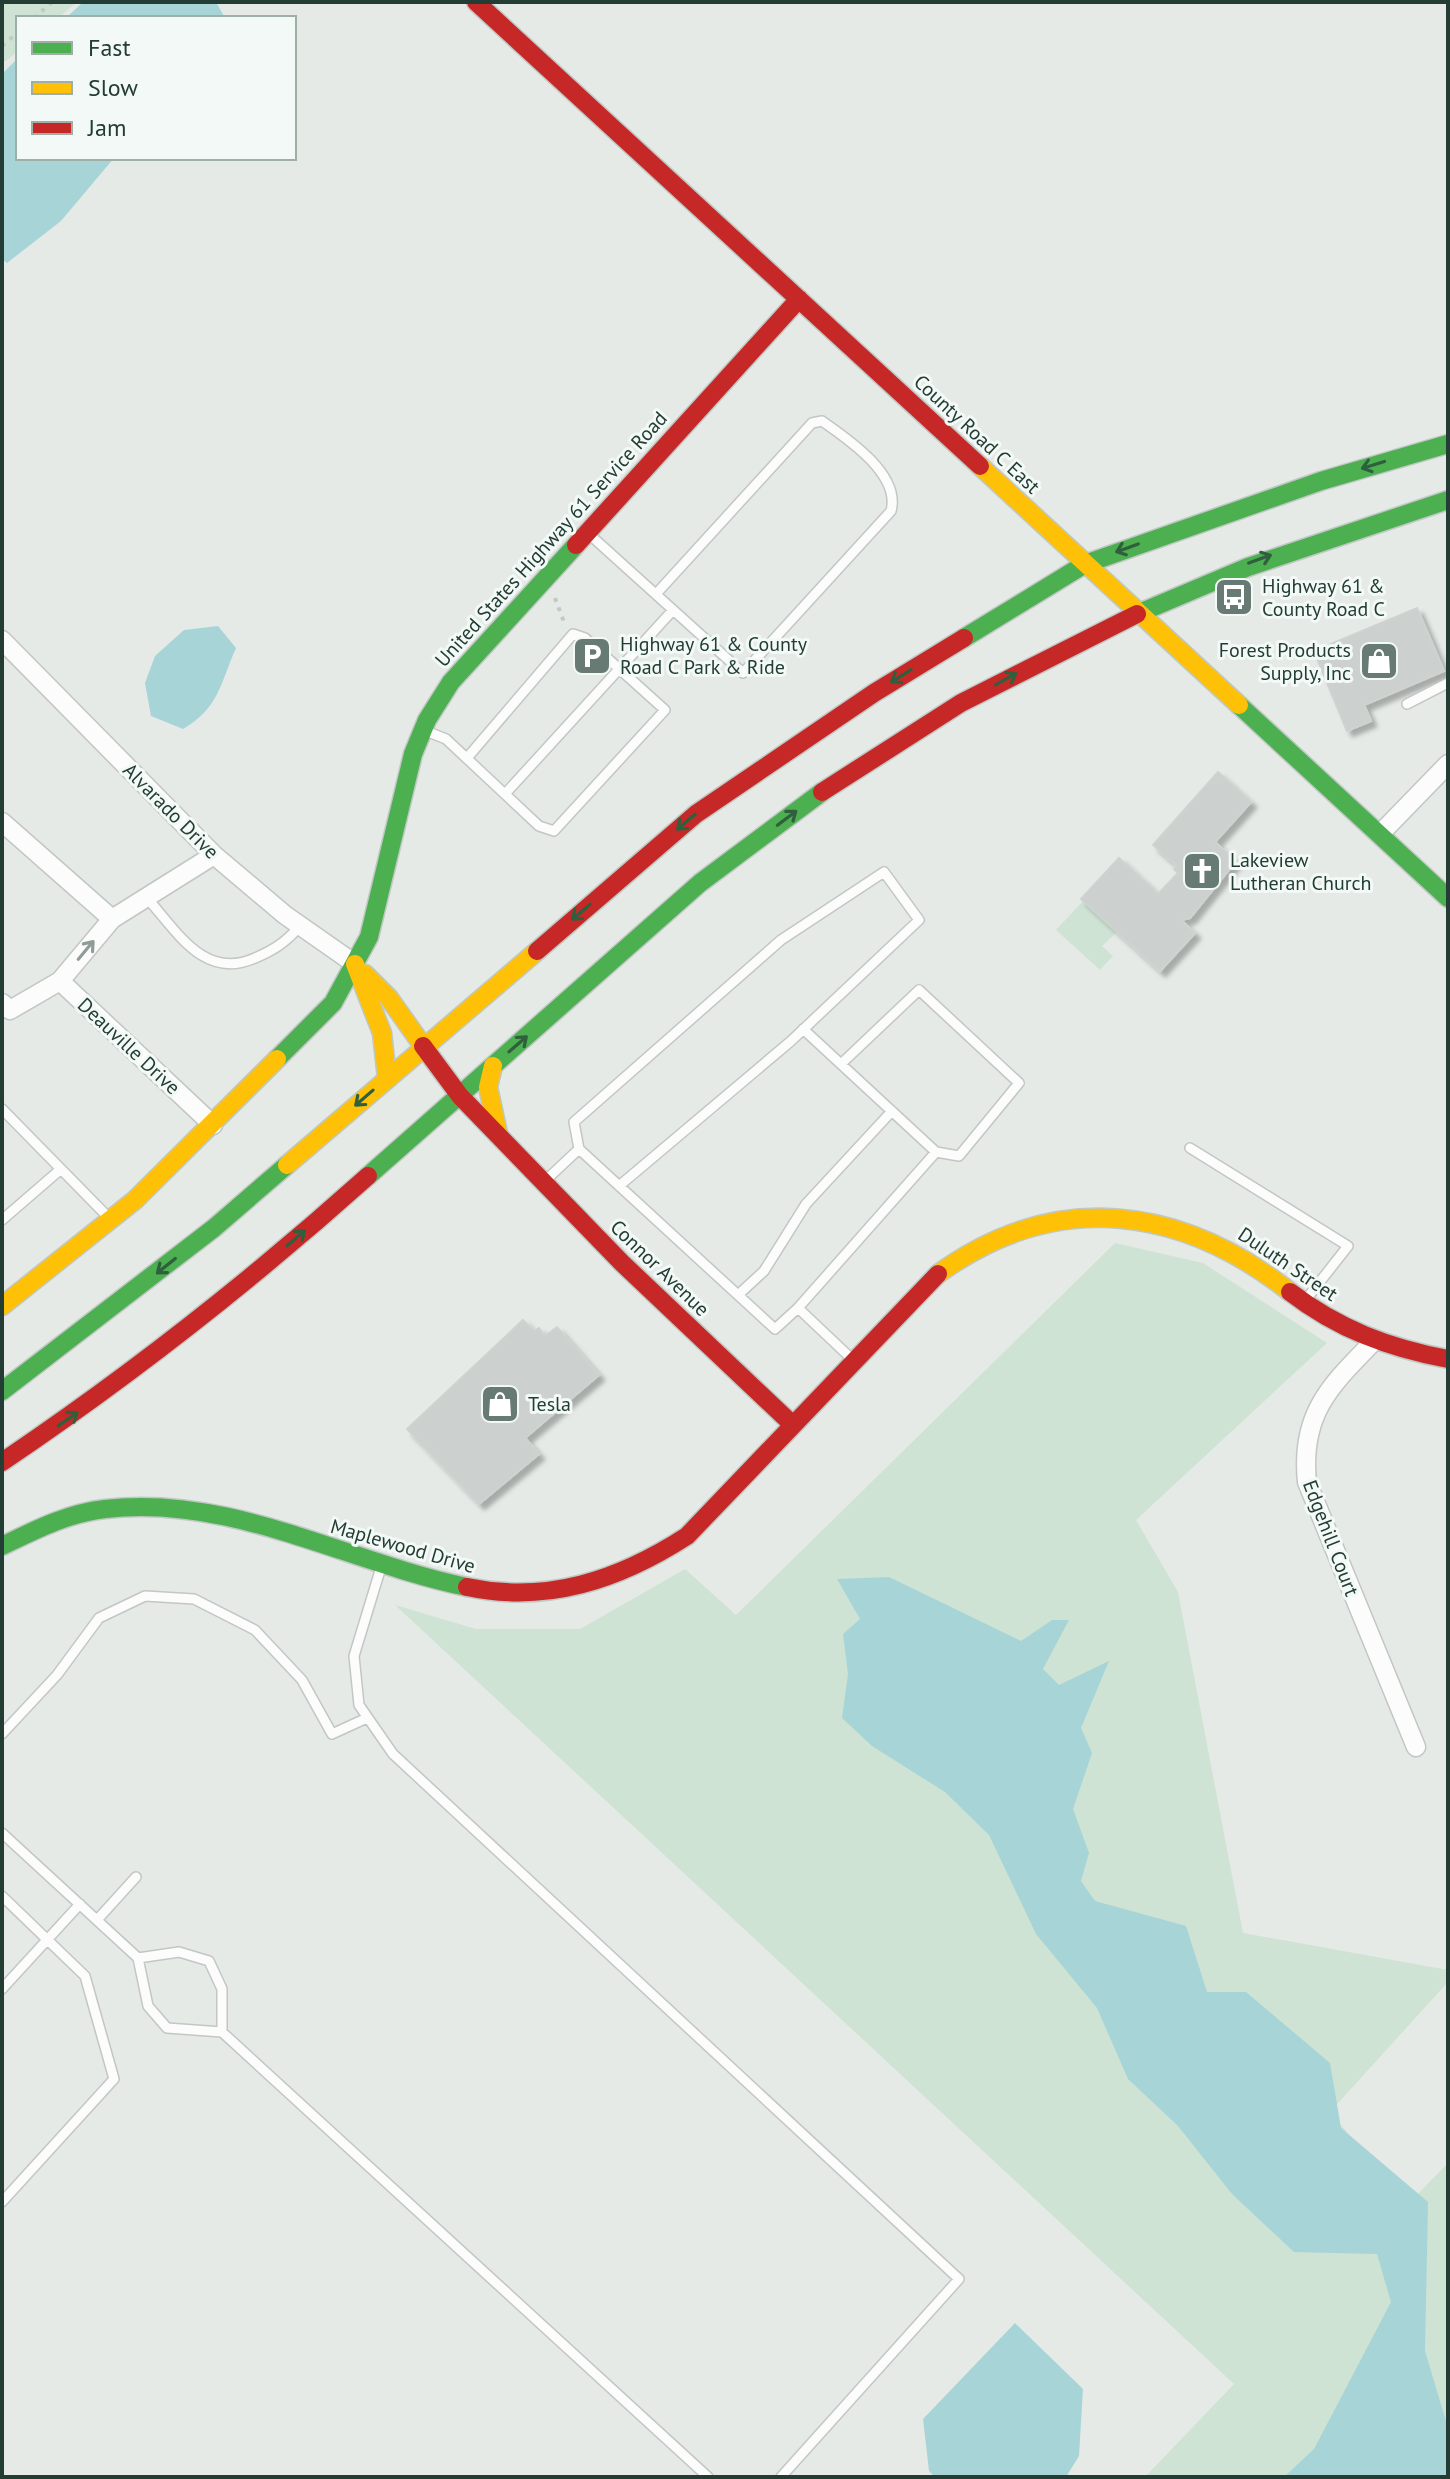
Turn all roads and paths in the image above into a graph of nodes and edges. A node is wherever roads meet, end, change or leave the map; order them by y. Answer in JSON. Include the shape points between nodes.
{"nodes":[{"id":1,"x":52,"y":2,"type":"edge"},
{"id":2,"x":476,"y":2,"type":"edge"},
{"id":3,"x":36,"y":16,"type":"edge"},
{"id":4,"x":799,"y":299,"type":"junction"},
{"id":5,"x":1448,"y":444,"type":"edge"},
{"id":6,"x":1448,"y":500,"type":"edge"},
{"id":7,"x":587,"y":531,"type":"junction"},
{"id":8,"x":1085,"y":564,"type":"junction"},
{"id":9,"x":656,"y":594,"type":"junction"},
{"id":10,"x":555,"y":598,"type":"dead end"},
{"id":11,"x":673,"y":610,"type":"junction"},
{"id":12,"x":1137,"y":612,"type":"junction"},
{"id":13,"x":570,"y":638,"type":"junction"},
{"id":14,"x":2,"y":640,"type":"edge"},
{"id":15,"x":620,"y":670,"type":"junction"},
{"id":16,"x":1448,"y":683,"type":"edge"},
{"id":17,"x":1407,"y":704,"type":"dead end"},
{"id":18,"x":423,"y":730,"type":"junction"},
{"id":19,"x":467,"y":758,"type":"junction"},
{"id":20,"x":1448,"y":764,"type":"edge"},
{"id":21,"x":505,"y":794,"type":"junction"},
{"id":22,"x":2,"y":822,"type":"edge"},
{"id":23,"x":1380,"y":834,"type":"junction"},
{"id":24,"x":214,"y":855,"type":"junction"},
{"id":25,"x":146,"y":897,"type":"junction"},
{"id":26,"x":1448,"y":898,"type":"edge"},
{"id":27,"x":112,"y":919,"type":"junction"},
{"id":28,"x":300,"y":926,"type":"junction"},
{"id":29,"x":355,"y":964,"type":"junction"},
{"id":30,"x":60,"y":981,"type":"junction"},
{"id":31,"x":2,"y":1003,"type":"edge"},
{"id":32,"x":803,"y":1029,"type":"junction"},
{"id":33,"x":423,"y":1046,"type":"junction"},
{"id":34,"x":841,"y":1064,"type":"junction"},
{"id":35,"x":493,"y":1066,"type":"junction"},
{"id":36,"x":387,"y":1078,"type":"junction"},
{"id":37,"x":460,"y":1096,"type":"junction"},
{"id":38,"x":2,"y":1109,"type":"edge"},
{"id":39,"x":892,"y":1111,"type":"junction"},
{"id":40,"x":213,"y":1125,"type":"junction"},
{"id":41,"x":500,"y":1139,"type":"junction"},
{"id":42,"x":1190,"y":1148,"type":"dead end"},
{"id":43,"x":579,"y":1149,"type":"junction"},
{"id":44,"x":936,"y":1152,"type":"junction"},
{"id":45,"x":61,"y":1169,"type":"junction"},
{"id":46,"x":543,"y":1182,"type":"junction"},
{"id":47,"x":619,"y":1186,"type":"junction"},
{"id":48,"x":2,"y":1220,"type":"edge"},
{"id":49,"x":112,"y":1220,"type":"junction"},
{"id":50,"x":738,"y":1295,"type":"junction"},
{"id":51,"x":1304,"y":1302,"type":"junction"},
{"id":52,"x":2,"y":1306,"type":"edge"},
{"id":53,"x":798,"y":1308,"type":"junction"},
{"id":54,"x":1374,"y":1341,"type":"junction"},
{"id":55,"x":1448,"y":1359,"type":"edge"},
{"id":56,"x":854,"y":1361,"type":"junction"},
{"id":57,"x":2,"y":1391,"type":"edge"},
{"id":58,"x":793,"y":1425,"type":"junction"},
{"id":59,"x":2,"y":1462,"type":"edge"},
{"id":60,"x":2,"y":1546,"type":"edge"},
{"id":61,"x":382,"y":1564,"type":"junction"},
{"id":62,"x":367,"y":1718,"type":"junction"},
{"id":63,"x":2,"y":1734,"type":"edge"},
{"id":64,"x":1416,"y":1747,"type":"dead end"},
{"id":65,"x":2,"y":1833,"type":"edge"},
{"id":66,"x":136,"y":1877,"type":"dead end"},
{"id":67,"x":2,"y":1896,"type":"edge"},
{"id":68,"x":80,"y":1904,"type":"junction"},
{"id":69,"x":97,"y":1920,"type":"junction"},
{"id":70,"x":49,"y":1939,"type":"junction"},
{"id":71,"x":138,"y":1958,"type":"junction"},
{"id":72,"x":4,"y":1981,"type":"edge"},
{"id":73,"x":222,"y":2032,"type":"junction"},
{"id":74,"x":2,"y":2202,"type":"edge"},
{"id":75,"x":708,"y":2477,"type":"edge"},
{"id":76,"x":781,"y":2477,"type":"edge"}],
"edges":[{"from":1,"to":3,"type":"path"},
{"from":2,"to":4,"type":"street","name":"County Road C East"},
{"from":4,"to":7,"type":"street","name":"United States Highway 61 Service Road"},
{"from":4,"to":8,"type":"street","name":"County Road C East"},
{"from":5,"to":8,"type":"street","one_way":true,"via":[[1321,481]]},
{"from":12,"to":6,"type":"street","one_way":true,"via":[[1306,542]]},
{"from":7,"to":9,"type":"lane"},
{"from":7,"to":18,"type":"street","name":"United States Highway 61 Service Road","via":[[463,667]]},
{"from":8,"to":12,"type":"street","name":"County Road C East"},
{"from":8,"to":33,"type":"street","one_way":true,"via":[[874,693],[696,814]]},
{"from":9,"to":11,"type":"lane"},
{"from":9,"to":11,"type":"lane","via":[[812,423],[822,421],[835,429],[887,478],[894,500],[891,511],[743,673]]},
{"from":10,"to":13,"type":"path"},
{"from":11,"to":15,"type":"lane"},
{"from":12,"to":23,"type":"street","name":"County Road C East"},
{"from":35,"to":12,"type":"street","one_way":true,"via":[[697,885],[798,809],[973,697]]},
{"from":13,"to":15,"type":"lane","via":[[585,638]]},
{"from":13,"to":19,"type":"lane"},
{"from":14,"to":24,"type":"street","name":"Alvarado Drive"},
{"from":15,"to":21,"type":"lane"},
{"from":15,"to":21,"type":"lane","via":[[665,710],[563,823],[554,831],[539,826]]},
{"from":16,"to":17,"type":"lane"},
{"from":18,"to":19,"type":"lane","via":[[446,739]]},
{"from":18,"to":29,"type":"street","name":"United States Highway 61 Service Road","via":[[402,790],[372,925]]},
{"from":19,"to":21,"type":"lane"},
{"from":20,"to":23,"type":"street"},
{"from":22,"to":27,"type":"street"},
{"from":23,"to":26,"type":"street","name":"County Road C East"},
{"from":24,"to":25,"type":"street"},
{"from":24,"to":28,"type":"street","name":"Alvarado Drive"},
{"from":25,"to":27,"type":"street"},
{"from":25,"to":28,"type":"lane","via":[[201,957],[217,965],[235,967],[263,955],[283,945]]},
{"from":30,"to":27,"type":"street","one_way":true},
{"from":28,"to":29,"type":"street","name":"Alvarado Drive"},
{"from":29,"to":33,"type":"street","name":"Connor Avenue","via":[[389,998]]},
{"from":29,"to":36,"type":"street","via":[[384,1034]]},
{"from":29,"to":40,"type":"street","name":"United States Highway 61 Service Road","via":[[333,1003]]},
{"from":30,"to":31,"type":"street","name":"Deauville Drive","via":[[10,1010]]},
{"from":30,"to":40,"type":"street","name":"Deauville Drive"},
{"from":32,"to":34,"type":"lane"},
{"from":32,"to":43,"type":"lane","via":[[919,920],[884,872],[781,940],[574,1122]]},
{"from":32,"to":47,"type":"lane"},
{"from":33,"to":36,"type":"street"},
{"from":33,"to":37,"type":"street","name":"Connor Avenue"},
{"from":34,"to":39,"type":"lane"},
{"from":34,"to":44,"type":"lane","via":[[919,990],[1019,1083],[959,1156]]},
{"from":35,"to":37,"type":"street"},
{"from":35,"to":41,"type":"street","name":"Connor Avenue","via":[[490,1109]]},
{"from":36,"to":57,"type":"street","one_way":true,"via":[[214,1228]]},
{"from":37,"to":41,"type":"street","name":"Connor Avenue"},
{"from":59,"to":37,"type":"street","one_way":true,"via":[[69,1420],[237,1289]]},
{"from":38,"to":45,"type":"lane"},
{"from":39,"to":44,"type":"lane"},
{"from":39,"to":50,"type":"lane","via":[[806,1204],[764,1271]]},
{"from":40,"to":49,"type":"street","name":"United States Highway 61 Service Road"},
{"from":41,"to":46,"type":"street","name":"Connor Avenue"},
{"from":42,"to":51,"type":"lane","via":[[1348,1246]]},
{"from":43,"to":46,"type":"lane"},
{"from":43,"to":47,"type":"lane"},
{"from":44,"to":53,"type":"lane"},
{"from":45,"to":48,"type":"lane"},
{"from":45,"to":49,"type":"lane"},
{"from":46,"to":58,"type":"street","name":"Connor Avenue"},
{"from":47,"to":50,"type":"lane"},
{"from":49,"to":52,"type":"street","name":"United States Highway 61 Service Road"},
{"from":50,"to":53,"type":"lane","via":[[775,1329]]},
{"from":51,"to":54,"type":"street","name":"Duluth Street"},
{"from":51,"to":56,"type":"street","name":"Duluth Street","via":[[1256,1264],[1193,1233],[1120,1218],[1072,1220],[1025,1229],[957,1260],[933,1277]]},
{"from":53,"to":56,"type":"lane"},
{"from":54,"to":55,"type":"street","name":"Duluth Street"},
{"from":54,"to":64,"type":"street","name":"Edgehill Court","via":[[1316,1409],[1305,1458],[1307,1482]]},
{"from":56,"to":58,"type":"street","name":"Duluth Street"},
{"from":58,"to":61,"type":"street","name":"Maplewood Drive","via":[[687,1536],[619,1575],[571,1588],[510,1593],[473,1590]]},
{"from":60,"to":61,"type":"street","name":"Maplewood Drive","via":[[82,1511],[148,1504],[221,1515]]},
{"from":61,"to":62,"type":"lane","via":[[354,1656],[359,1705]]},
{"from":62,"to":63,"type":"lane","via":[[332,1734],[302,1680],[255,1630],[194,1599],[145,1596],[99,1618],[57,1675]]},
{"from":62,"to":76,"type":"lane","via":[[393,1754],[959,2279]]},
{"from":65,"to":68,"type":"lane"},
{"from":66,"to":69,"type":"lane"},
{"from":67,"to":70,"type":"lane"},
{"from":68,"to":69,"type":"lane"},
{"from":68,"to":70,"type":"lane"},
{"from":69,"to":71,"type":"lane"},
{"from":70,"to":72,"type":"lane"},
{"from":70,"to":74,"type":"lane","via":[[85,1976],[114,2079]]},
{"from":71,"to":73,"type":"lane","via":[[148,2006],[167,2028]]},
{"from":71,"to":73,"type":"lane","via":[[179,1952],[209,1961],[222,1989]]},
{"from":73,"to":75,"type":"lane"}]}
